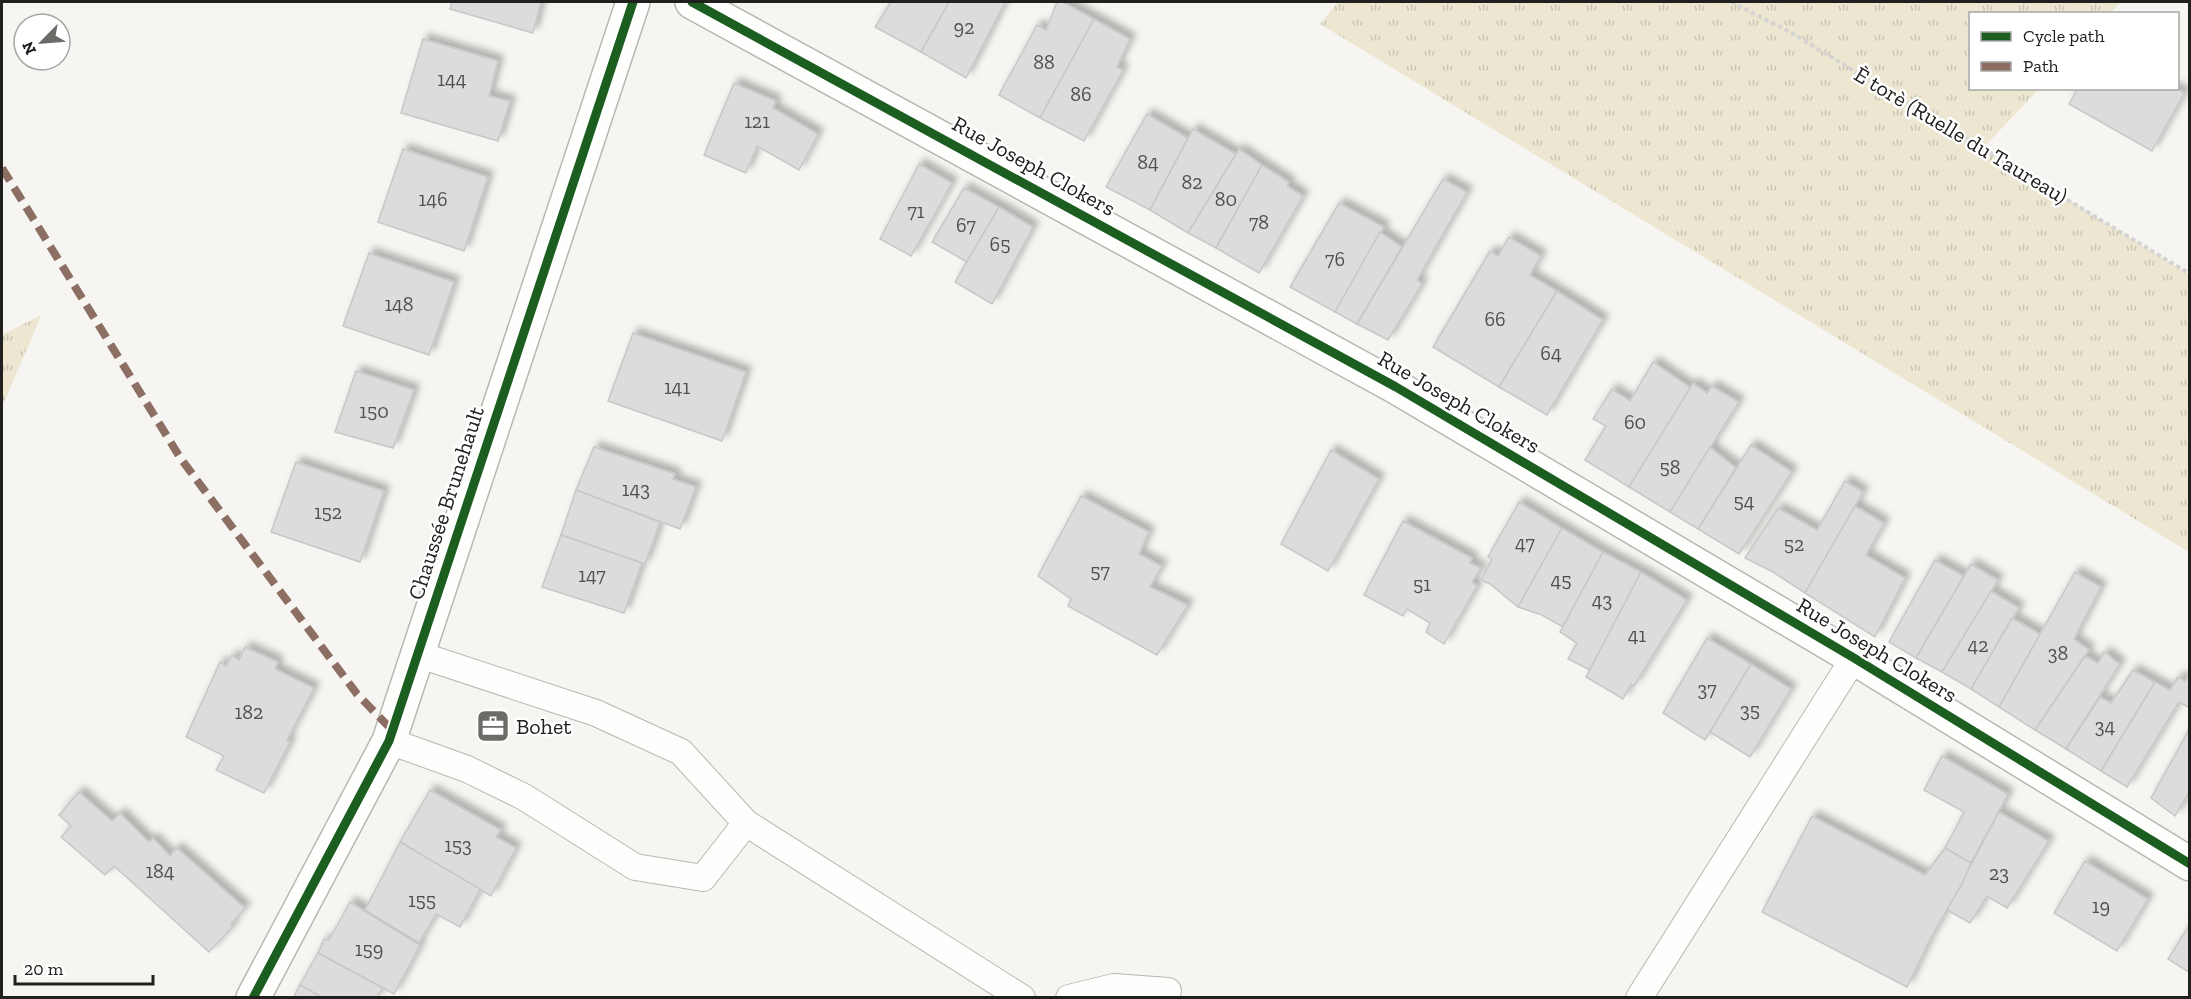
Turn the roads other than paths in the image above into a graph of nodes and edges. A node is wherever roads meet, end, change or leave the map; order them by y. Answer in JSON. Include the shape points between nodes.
{"nodes":[{"id":1,"x":633,"y":2,"type":"edge"},
{"id":2,"x":692,"y":2,"type":"edge"},
{"id":3,"x":417,"y":654,"type":"junction"},
{"id":4,"x":1854,"y":658,"type":"junction"},
{"id":5,"x":388,"y":741,"type":"junction"},
{"id":6,"x":746,"y":822,"type":"junction"},
{"id":7,"x":2190,"y":864,"type":"edge"},
{"id":8,"x":1168,"y":991,"type":"dead end"},
{"id":9,"x":253,"y":998,"type":"edge"},
{"id":10,"x":1022,"y":998,"type":"edge"},
{"id":11,"x":1069,"y":998,"type":"edge"},
{"id":12,"x":1639,"y":998,"type":"edge"}],
"edges":[{"from":1,"to":3,"type":"street","name":"Chaussée Brunehault"},
{"from":2,"to":4,"type":"street","name":"Rue Joseph Clokers","via":[[1396,387]]},
{"from":3,"to":5,"type":"street","name":"Chaussée Brunehault"},
{"from":3,"to":6,"type":"lane","via":[[596,713],[681,752]]},
{"from":4,"to":7,"type":"street","name":"Rue Joseph Clokers"},
{"from":4,"to":12,"type":"lane"},
{"from":5,"to":6,"type":"lane","via":[[467,769],[524,797],[634,867],[703,878]]},
{"from":5,"to":9,"type":"street","name":"Chaussée Brunehault"},
{"from":6,"to":10,"type":"lane"},
{"from":8,"to":11,"type":"lane","via":[[1114,987]]}]}
